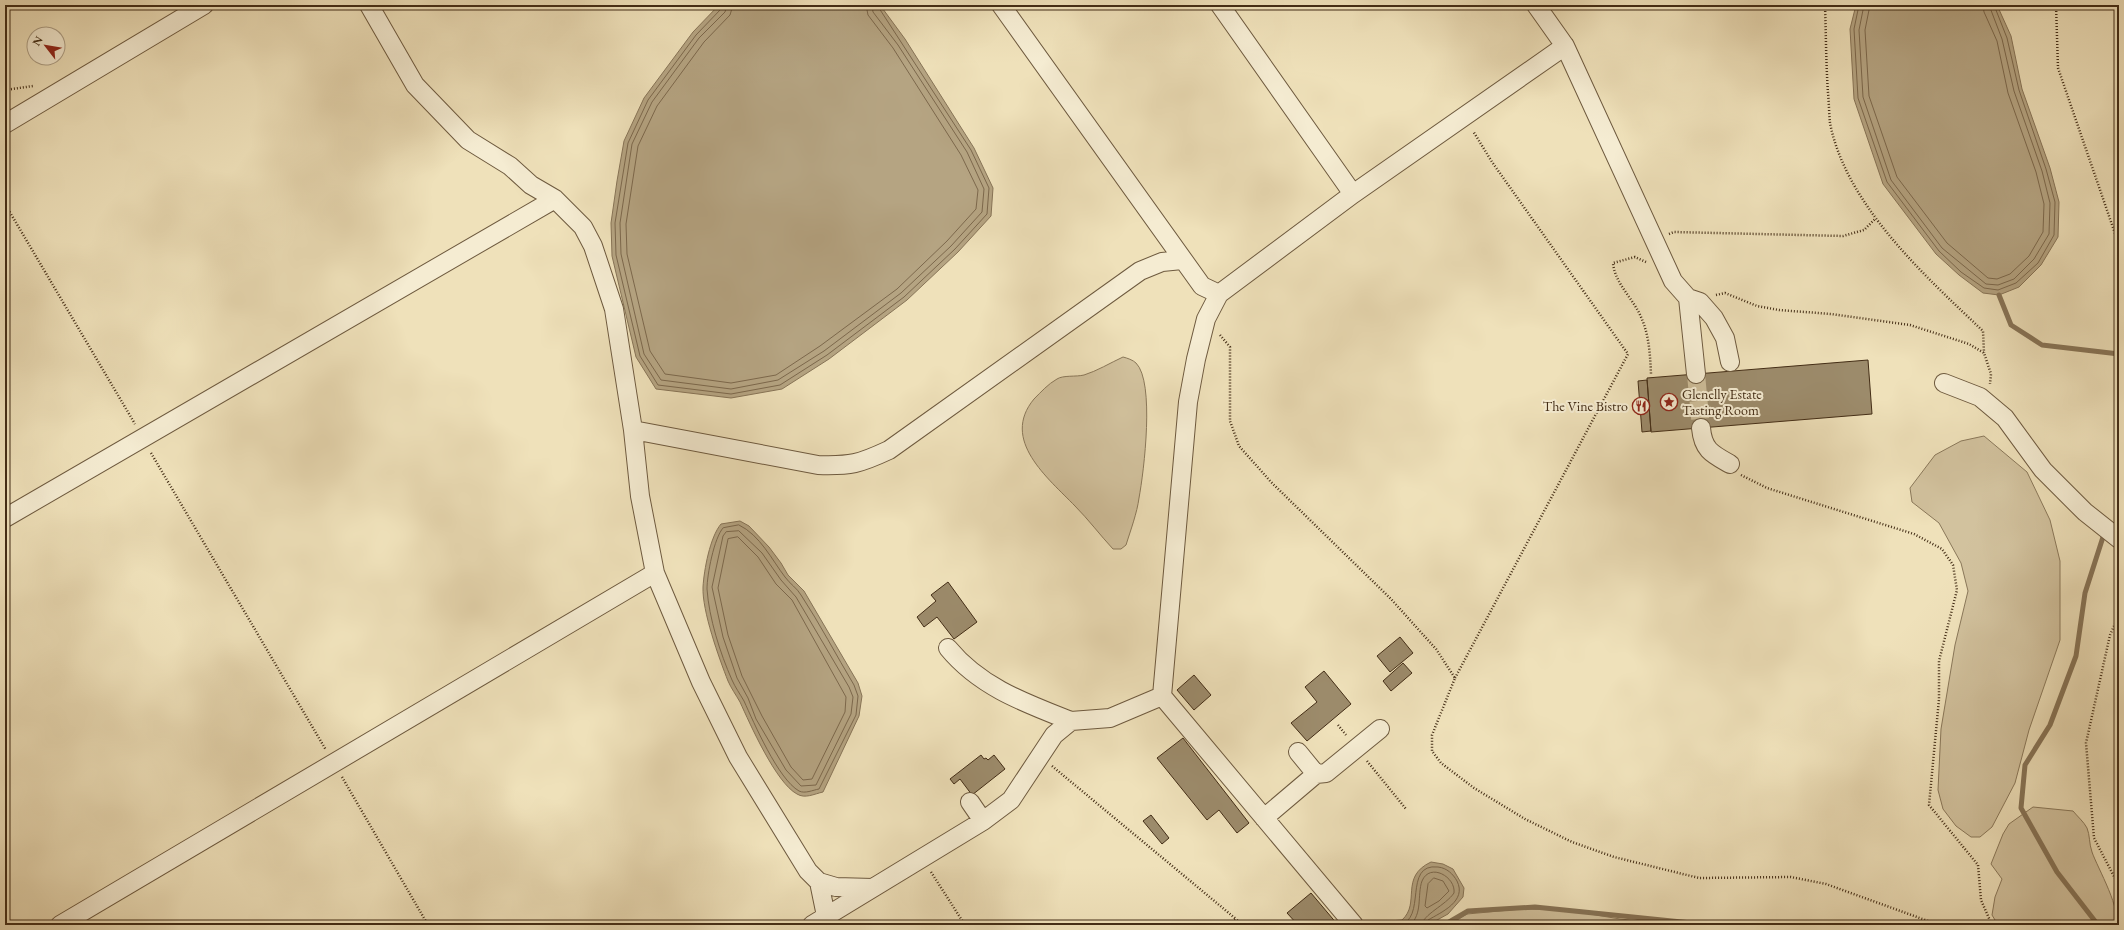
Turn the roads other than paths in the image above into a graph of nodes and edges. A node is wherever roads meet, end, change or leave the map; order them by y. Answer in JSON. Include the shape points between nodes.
{"nodes":[{"id":1,"x":204,"y":5,"type":"edge"},
{"id":2,"x":369,"y":5,"type":"edge"},
{"id":3,"x":1001,"y":5,"type":"edge"},
{"id":4,"x":1220,"y":5,"type":"edge"},
{"id":5,"x":1536,"y":5,"type":"edge"},
{"id":6,"x":1565,"y":46,"type":"junction"},
{"id":7,"x":5,"y":124,"type":"edge"},
{"id":8,"x":1353,"y":194,"type":"junction"},
{"id":9,"x":555,"y":199,"type":"junction"},
{"id":10,"x":1182,"y":260,"type":"junction"},
{"id":11,"x":1219,"y":294,"type":"junction"},
{"id":12,"x":1694,"y":300,"type":"junction"},
{"id":13,"x":1730,"y":362,"type":"dead end"},
{"id":14,"x":1696,"y":374,"type":"tunnel mouth"},
{"id":15,"x":1944,"y":384,"type":"dead end"},
{"id":16,"x":1702,"y":428,"type":"tunnel mouth"},
{"id":17,"x":633,"y":430,"type":"junction"},
{"id":18,"x":1730,"y":464,"type":"road end"},
{"id":19,"x":5,"y":518,"type":"edge"},
{"id":20,"x":2119,"y":539,"type":"edge"},
{"id":21,"x":655,"y":572,"type":"junction"},
{"id":22,"x":948,"y":648,"type":"dead end"},
{"id":23,"x":1162,"y":696,"type":"junction"},
{"id":24,"x":1071,"y":721,"type":"junction"},
{"id":25,"x":1380,"y":729,"type":"dead end"},
{"id":26,"x":1298,"y":752,"type":"dead end"},
{"id":27,"x":1316,"y":774,"type":"junction"},
{"id":28,"x":970,"y":802,"type":"dead end"},
{"id":29,"x":1264,"y":818,"type":"junction"},
{"id":30,"x":983,"y":821,"type":"junction"},
{"id":31,"x":819,"y":882,"type":"junction"},
{"id":32,"x":874,"y":888,"type":"junction"},
{"id":33,"x":819,"y":921,"type":"edge"},
{"id":34,"x":60,"y":925,"type":"edge"},
{"id":35,"x":1354,"y":925,"type":"edge"}],
"edges":[{"from":1,"to":7,"type":"street"},
{"from":2,"to":9,"type":"street","via":[[416,85],[468,140],[510,166],[531,185]]},
{"from":3,"to":10,"type":"street"},
{"from":4,"to":8,"type":"street"},
{"from":5,"to":6,"type":"street"},
{"from":6,"to":8,"type":"street"},
{"from":6,"to":12,"type":"street","via":[[1673,281]]},
{"from":8,"to":11,"type":"street"},
{"from":9,"to":17,"type":"street","via":[[582,227],[593,246],[614,309]]},
{"from":9,"to":19,"type":"street"},
{"from":10,"to":11,"type":"street","via":[[1202,286]]},
{"from":10,"to":17,"type":"street","via":[[1162,262],[1140,272],[889,450],[866,461],[846,466],[818,465]]},
{"from":11,"to":23,"type":"street","via":[[1206,319],[1188,402]]},
{"from":12,"to":13,"type":"street","via":[[1714,318],[1725,338]]},
{"from":12,"to":14,"type":"street"},
{"from":15,"to":20,"type":"street","via":[[1970,391],[2005,418],[2043,470],[2085,512]]},
{"from":16,"to":18,"type":"street","via":[[1702,439],[1710,453]]},
{"from":17,"to":21,"type":"street","via":[[640,496]]},
{"from":21,"to":31,"type":"street","via":[[700,682],[738,757],[808,871]]},
{"from":21,"to":34,"type":"street"},
{"from":22,"to":24,"type":"street","via":[[962,665],[990,685]]},
{"from":23,"to":24,"type":"street","via":[[1110,718]]},
{"from":23,"to":29,"type":"street"},
{"from":24,"to":30,"type":"street","via":[[1054,735],[1011,800]]},
{"from":25,"to":27,"type":"street","via":[[1326,773]]},
{"from":26,"to":27,"type":"street"},
{"from":27,"to":29,"type":"street"},
{"from":28,"to":30,"type":"street"},
{"from":29,"to":35,"type":"street"},
{"from":30,"to":32,"type":"street"},
{"from":31,"to":32,"type":"street","via":[[836,887]]},
{"from":31,"to":33,"type":"street"},
{"from":32,"to":33,"type":"street"}]}
